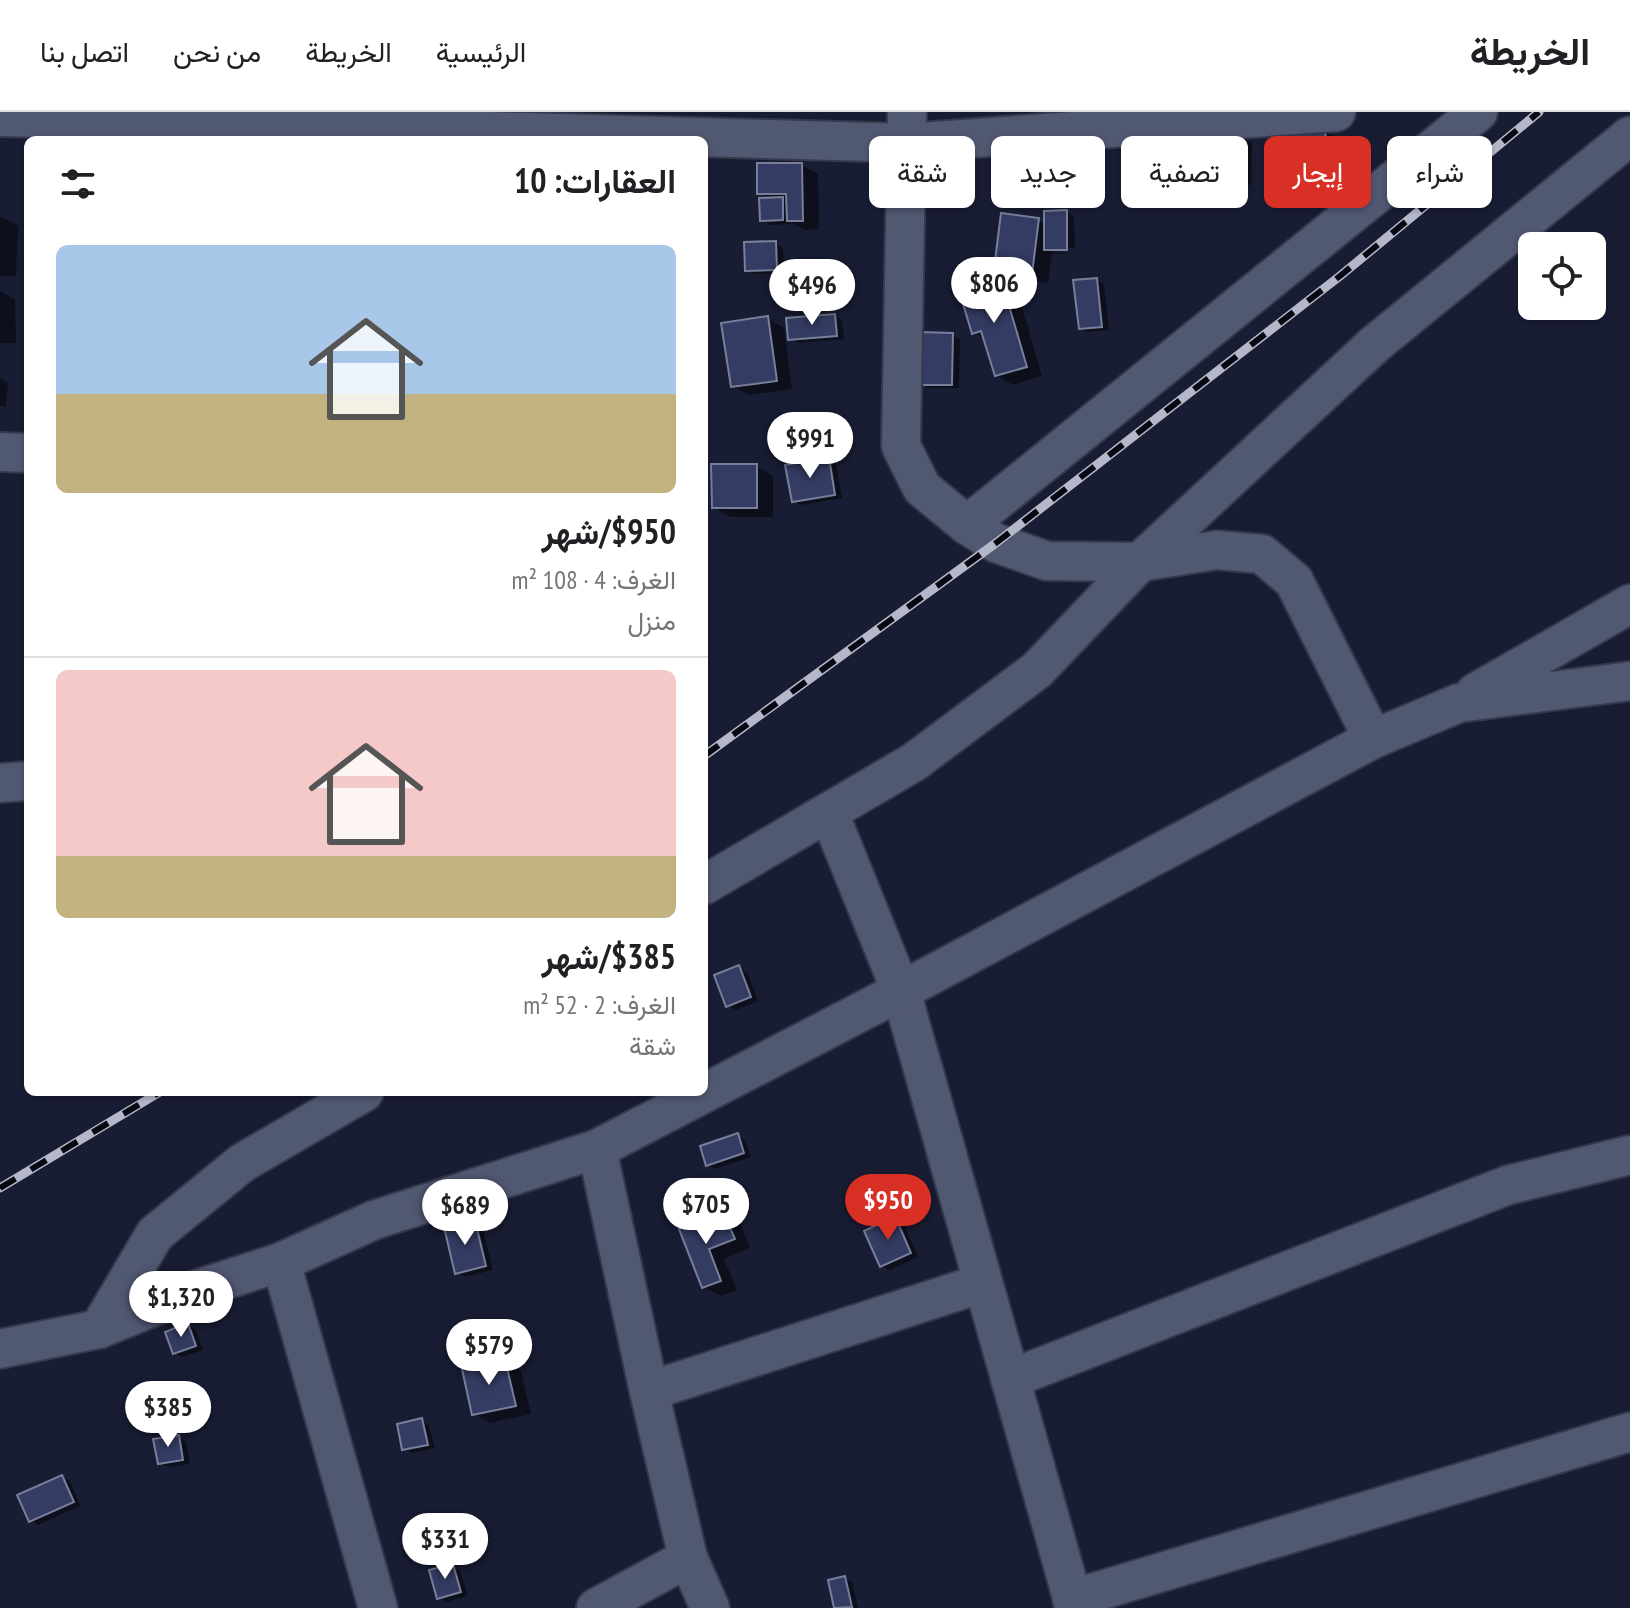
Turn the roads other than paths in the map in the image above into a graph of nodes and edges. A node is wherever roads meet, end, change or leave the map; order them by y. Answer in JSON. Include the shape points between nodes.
{"nodes":[{"id":1,"x":1336,"y":112,"type":"edge"},
{"id":2,"x":1478,"y":112,"type":"edge"},
{"id":3,"x":0,"y":117,"type":"edge"},
{"id":4,"x":309,"y":126,"type":"edge"},
{"id":5,"x":906,"y":128,"type":"edge"},
{"id":6,"x":1435,"y":129,"type":"edge"},
{"id":7,"x":1630,"y":136,"type":"edge"},
{"id":8,"x":0,"y":452,"type":"edge"},
{"id":9,"x":24,"y":453,"type":"edge"},
{"id":10,"x":967,"y":525,"type":"junction"},
{"id":11,"x":1140,"y":562,"type":"junction"},
{"id":12,"x":1630,"y":604,"type":"edge"},
{"id":13,"x":1630,"y":681,"type":"edge"},
{"id":14,"x":1459,"y":703,"type":"junction"},
{"id":15,"x":1373,"y":739,"type":"junction"},
{"id":16,"x":24,"y":781,"type":"edge"},
{"id":17,"x":0,"y":783,"type":"edge"},
{"id":18,"x":829,"y":813,"type":"junction"},
{"id":19,"x":708,"y":883,"type":"edge"},
{"id":20,"x":901,"y":991,"type":"junction"},
{"id":21,"x":708,"y":1091,"type":"edge"},
{"id":22,"x":357,"y":1096,"type":"edge"},
{"id":23,"x":699,"y":1096,"type":"edge"},
{"id":24,"x":597,"y":1149,"type":"junction"},
{"id":25,"x":1630,"y":1155,"type":"edge"},
{"id":26,"x":281,"y":1262,"type":"junction"},
{"id":27,"x":983,"y":1283,"type":"junction"},
{"id":28,"x":99,"y":1329,"type":"junction"},
{"id":29,"x":0,"y":1349,"type":"edge"},
{"id":30,"x":1010,"y":1379,"type":"junction"},
{"id":31,"x":649,"y":1391,"type":"junction"},
{"id":32,"x":1630,"y":1432,"type":"edge"},
{"id":33,"x":688,"y":1558,"type":"junction"},
{"id":34,"x":1073,"y":1604,"type":"edge"},
{"id":35,"x":378,"y":1608,"type":"edge"},
{"id":36,"x":596,"y":1608,"type":"edge"},
{"id":37,"x":710,"y":1608,"type":"edge"}],
"edges":[{"from":1,"to":5,"type":"street"},
{"from":2,"to":6,"type":"street"},
{"from":3,"to":4,"type":"street"},
{"from":4,"to":5,"type":"street"},
{"from":5,"to":10,"type":"street","via":[[901,446],[922,488]]},
{"from":6,"to":10,"type":"street"},
{"from":7,"to":11,"type":"street","via":[[1375,344]]},
{"from":8,"to":9,"type":"street"},
{"from":10,"to":11,"type":"street","via":[[996,543],[1047,561]]},
{"from":11,"to":15,"type":"street","via":[[1217,550],[1262,554],[1294,581]]},
{"from":11,"to":18,"type":"street","via":[[1037,670],[914,762]]},
{"from":12,"to":14,"type":"street"},
{"from":13,"to":14,"type":"street"},
{"from":14,"to":15,"type":"street"},
{"from":15,"to":20,"type":"street"},
{"from":16,"to":17,"type":"street"},
{"from":18,"to":19,"type":"street"},
{"from":18,"to":20,"type":"street"},
{"from":20,"to":21,"type":"street"},
{"from":20,"to":27,"type":"street"},
{"from":22,"to":28,"type":"street","via":[[242,1163],[155,1234]]},
{"from":23,"to":24,"type":"street"},
{"from":24,"to":26,"type":"street","via":[[374,1220]]},
{"from":24,"to":31,"type":"street"},
{"from":25,"to":30,"type":"street","via":[[1508,1185]]},
{"from":26,"to":28,"type":"street"},
{"from":26,"to":35,"type":"street"},
{"from":27,"to":30,"type":"street"},
{"from":27,"to":31,"type":"street"},
{"from":28,"to":29,"type":"street"},
{"from":30,"to":34,"type":"street"},
{"from":31,"to":33,"type":"street"},
{"from":32,"to":34,"type":"street"},
{"from":33,"to":36,"type":"street"},
{"from":33,"to":37,"type":"street"}]}
